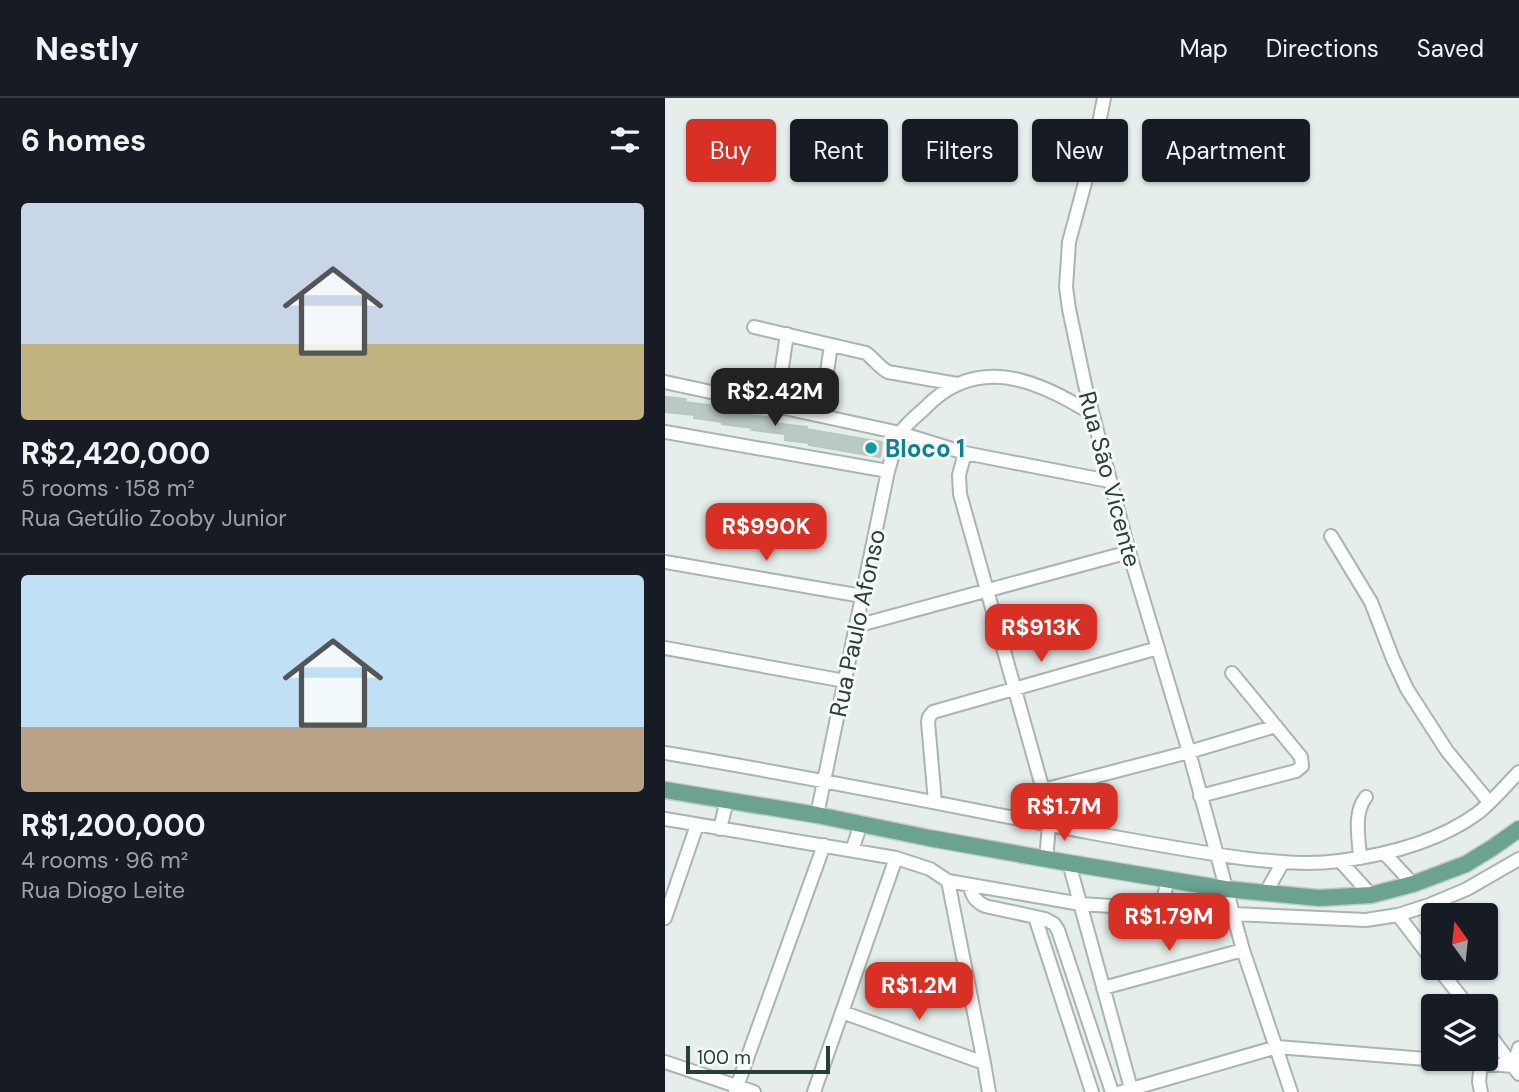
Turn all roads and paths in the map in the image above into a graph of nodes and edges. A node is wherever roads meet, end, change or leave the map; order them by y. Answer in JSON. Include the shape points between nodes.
{"nodes":[{"id":1,"x":1104,"y":98,"type":"edge"},
{"id":2,"x":754,"y":327,"type":"dead end"},
{"id":3,"x":787,"y":334,"type":"junction"},
{"id":4,"x":831,"y":345,"type":"junction"},
{"id":5,"x":782,"y":374,"type":"dead end"},
{"id":6,"x":826,"y":379,"type":"dead end"},
{"id":7,"x":665,"y":382,"type":"edge"},
{"id":8,"x":957,"y":384,"type":"junction"},
{"id":9,"x":1092,"y":414,"type":"junction"},
{"id":10,"x":665,"y":432,"type":"edge"},
{"id":11,"x":900,"y":433,"type":"junction"},
{"id":12,"x":965,"y":453,"type":"junction"},
{"id":13,"x":888,"y":471,"type":"junction"},
{"id":14,"x":1109,"y":481,"type":"junction"},
{"id":15,"x":1331,"y":536,"type":"dead end"},
{"id":16,"x":1129,"y":552,"type":"junction"},
{"id":17,"x":665,"y":562,"type":"edge"},
{"id":18,"x":986,"y":590,"type":"junction"},
{"id":19,"x":862,"y":596,"type":"junction"},
{"id":20,"x":856,"y":626,"type":"junction"},
{"id":21,"x":665,"y":648,"type":"edge"},
{"id":22,"x":1158,"y":649,"type":"junction"},
{"id":23,"x":1232,"y":673,"type":"dead end"},
{"id":24,"x":845,"y":681,"type":"junction"},
{"id":25,"x":1015,"y":688,"type":"junction"},
{"id":26,"x":1276,"y":726,"type":"junction"},
{"id":27,"x":665,"y":752,"type":"edge"},
{"id":28,"x":1188,"y":752,"type":"junction"},
{"id":29,"x":1519,"y":772,"type":"edge"},
{"id":30,"x":825,"y":781,"type":"junction"},
{"id":31,"x":665,"y":790,"type":"edge"},
{"id":32,"x":1042,"y":790,"type":"junction"},
{"id":33,"x":1201,"y":796,"type":"junction"},
{"id":34,"x":1366,"y":797,"type":"dead end"},
{"id":35,"x":727,"y":800,"type":"junction"},
{"id":36,"x":935,"y":802,"type":"junction"},
{"id":37,"x":1489,"y":803,"type":"junction"},
{"id":38,"x":817,"y":815,"type":"junction"},
{"id":39,"x":665,"y":819,"type":"edge"},
{"id":40,"x":861,"y":824,"type":"junction"},
{"id":41,"x":697,"y":825,"type":"junction"},
{"id":42,"x":1049,"y":825,"type":"junction"},
{"id":43,"x":720,"y":829,"type":"junction"},
{"id":44,"x":1519,"y":829,"type":"edge"},
{"id":45,"x":824,"y":845,"type":"junction"},
{"id":46,"x":852,"y":850,"type":"junction"},
{"id":47,"x":1384,"y":853,"type":"junction"},
{"id":48,"x":1216,"y":855,"type":"junction"},
{"id":49,"x":896,"y":858,"type":"junction"},
{"id":50,"x":1360,"y":858,"type":"junction"},
{"id":51,"x":1519,"y":859,"type":"edge"},
{"id":52,"x":1046,"y":860,"type":"junction"},
{"id":53,"x":1340,"y":861,"type":"junction"},
{"id":54,"x":1283,"y":862,"type":"junction"},
{"id":55,"x":1069,"y":863,"type":"junction"},
{"id":56,"x":1168,"y":879,"type":"junction"},
{"id":57,"x":948,"y":881,"type":"junction"},
{"id":58,"x":1413,"y":884,"type":"junction"},
{"id":59,"x":970,"y":886,"type":"junction"},
{"id":60,"x":1225,"y":889,"type":"junction"},
{"id":61,"x":1265,"y":894,"type":"junction"},
{"id":62,"x":1371,"y":895,"type":"junction"},
{"id":63,"x":1081,"y":904,"type":"junction"},
{"id":64,"x":1161,"y":909,"type":"junction"},
{"id":65,"x":1233,"y":914,"type":"junction"},
{"id":66,"x":1398,"y":915,"type":"junction"},
{"id":67,"x":1035,"y":917,"type":"junction"},
{"id":68,"x":665,"y":918,"type":"edge"},
{"id":69,"x":1421,"y":945,"type":"edge"},
{"id":70,"x":1243,"y":950,"type":"junction"},
{"id":71,"x":1448,"y":980,"type":"edge"},
{"id":72,"x":1103,"y":988,"type":"junction"},
{"id":73,"x":1459,"y":994,"type":"edge"},
{"id":74,"x":842,"y":1012,"type":"junction"},
{"id":75,"x":1498,"y":1046,"type":"edge"},
{"id":76,"x":1277,"y":1047,"type":"junction"},
{"id":77,"x":1519,"y":1048,"type":"edge"},
{"id":78,"x":1421,"y":1058,"type":"edge"},
{"id":79,"x":665,"y":1062,"type":"edge"},
{"id":80,"x":984,"y":1063,"type":"junction"},
{"id":81,"x":1498,"y":1066,"type":"edge"},
{"id":82,"x":1516,"y":1070,"type":"edge"},
{"id":83,"x":1480,"y":1071,"type":"edge"},
{"id":84,"x":736,"y":1089,"type":"edge"},
{"id":85,"x":1128,"y":1091,"type":"edge"},
{"id":86,"x":754,"y":1092,"type":"edge"},
{"id":87,"x":814,"y":1092,"type":"edge"},
{"id":88,"x":989,"y":1092,"type":"edge"},
{"id":89,"x":1092,"y":1092,"type":"edge"},
{"id":90,"x":1112,"y":1092,"type":"edge"},
{"id":91,"x":1291,"y":1092,"type":"edge"},
{"id":92,"x":1481,"y":1092,"type":"edge"}],
"edges":[{"from":1,"to":9,"type":"street","name":"Rua São Vicente","via":[[1069,242],[1066,287]]},
{"from":2,"to":3,"type":"street"},
{"from":3,"to":4,"type":"street"},
{"from":3,"to":5,"type":"street"},
{"from":4,"to":6,"type":"street"},
{"from":4,"to":8,"type":"street","via":[[866,353],[888,372]]},
{"from":7,"to":11,"type":"street"},
{"from":8,"to":9,"type":"street","via":[[978,377],[1006,377],[1063,395]]},
{"from":8,"to":11,"type":"street","via":[[939,394]]},
{"from":9,"to":14,"type":"street","name":"Rua São Vicente"},
{"from":10,"to":13,"type":"street"},
{"from":11,"to":12,"type":"street"},
{"from":11,"to":13,"type":"street","name":"Rua Paulo Afonso"},
{"from":12,"to":14,"type":"street"},
{"from":12,"to":18,"type":"street","via":[[960,494]]},
{"from":13,"to":19,"type":"street","name":"Rua Paulo Afonso"},
{"from":14,"to":16,"type":"street","name":"Rua São Vicente"},
{"from":15,"to":37,"type":"street","via":[[1371,602],[1407,689],[1447,751]]},
{"from":16,"to":18,"type":"street"},
{"from":16,"to":22,"type":"street","name":"Rua São Vicente"},
{"from":17,"to":19,"type":"street"},
{"from":18,"to":20,"type":"street"},
{"from":18,"to":25,"type":"street"},
{"from":19,"to":20,"type":"street","name":"Rua Paulo Afonso"},
{"from":20,"to":24,"type":"street","name":"Rua Paulo Afonso"},
{"from":21,"to":24,"type":"street"},
{"from":22,"to":25,"type":"street"},
{"from":22,"to":28,"type":"street","name":"Rua São Vicente"},
{"from":23,"to":26,"type":"street"},
{"from":24,"to":30,"type":"street","name":"Rua Paulo Afonso"},
{"from":25,"to":32,"type":"street"},
{"from":25,"to":36,"type":"street","via":[[930,714]]},
{"from":26,"to":28,"type":"street"},
{"from":26,"to":33,"type":"street","via":[[1301,757],[1299,769]]},
{"from":27,"to":30,"type":"street"},
{"from":28,"to":32,"type":"street"},
{"from":28,"to":33,"type":"street","name":"Rua São Vicente"},
{"from":29,"to":37,"type":"street"},
{"from":30,"to":36,"type":"street"},
{"from":30,"to":38,"type":"street","name":"Rua Paulo Afonso"},
{"from":31,"to":35,"type":"main road"},
{"from":32,"to":42,"type":"street"},
{"from":33,"to":48,"type":"street","name":"Rua São Vicente"},
{"from":34,"to":50,"type":"street","via":[[1358,813]]},
{"from":35,"to":38,"type":"main road"},
{"from":35,"to":43,"type":"street"},
{"from":36,"to":42,"type":"street"},
{"from":37,"to":47,"type":"street","via":[[1457,826]]},
{"from":38,"to":40,"type":"main road"},
{"from":39,"to":41,"type":"street"},
{"from":40,"to":46,"type":"street"},
{"from":40,"to":52,"type":"main road"},
{"from":41,"to":43,"type":"street"},
{"from":41,"to":68,"type":"street"},
{"from":42,"to":48,"type":"street"},
{"from":42,"to":52,"type":"street"},
{"from":43,"to":45,"type":"street"},
{"from":44,"to":58,"type":"main road","via":[[1466,864]]},
{"from":45,"to":46,"type":"street"},
{"from":45,"to":84,"type":"street"},
{"from":46,"to":49,"type":"street"},
{"from":47,"to":50,"type":"street"},
{"from":47,"to":58,"type":"street"},
{"from":48,"to":54,"type":"street"},
{"from":48,"to":60,"type":"street","name":"Rua São Vicente"},
{"from":49,"to":57,"type":"street","via":[[930,869]]},
{"from":49,"to":74,"type":"street"},
{"from":50,"to":53,"type":"street"},
{"from":51,"to":66,"type":"street","via":[[1467,889]]},
{"from":52,"to":55,"type":"main road"},
{"from":53,"to":54,"type":"street"},
{"from":53,"to":62,"type":"street"},
{"from":54,"to":61,"type":"street"},
{"from":55,"to":56,"type":"main road"},
{"from":55,"to":63,"type":"street"},
{"from":56,"to":60,"type":"main road"},
{"from":56,"to":64,"type":"street"},
{"from":57,"to":59,"type":"street"},
{"from":57,"to":80,"type":"street"},
{"from":58,"to":62,"type":"main road"},
{"from":59,"to":63,"type":"street"},
{"from":59,"to":67,"type":"street","via":[[976,902]]},
{"from":60,"to":61,"type":"main road"},
{"from":60,"to":65,"type":"street","name":"Rua São Vicente"},
{"from":61,"to":62,"type":"main road"},
{"from":63,"to":64,"type":"street"},
{"from":63,"to":72,"type":"street"},
{"from":64,"to":65,"type":"street"},
{"from":65,"to":66,"type":"street","via":[[1366,920]]},
{"from":65,"to":70,"type":"street","name":"Rua São Vicente"},
{"from":66,"to":69,"type":"street"},
{"from":67,"to":89,"type":"street"},
{"from":67,"to":90,"type":"street","via":[[1058,930]]},
{"from":70,"to":72,"type":"street"},
{"from":70,"to":76,"type":"street","name":"Rua São Vicente"},
{"from":71,"to":73,"type":"street"},
{"from":72,"to":85,"type":"street"},
{"from":74,"to":80,"type":"street"},
{"from":74,"to":87,"type":"street"},
{"from":75,"to":82,"type":"street"},
{"from":76,"to":78,"type":"street"},
{"from":76,"to":85,"type":"street"},
{"from":76,"to":91,"type":"street","name":"Rua São Vicente"},
{"from":77,"to":82,"type":"street"},
{"from":79,"to":84,"type":"street"},
{"from":80,"to":88,"type":"street"},
{"from":81,"to":82,"type":"street"},
{"from":83,"to":92,"type":"street"},
{"from":84,"to":86,"type":"street"}]}
